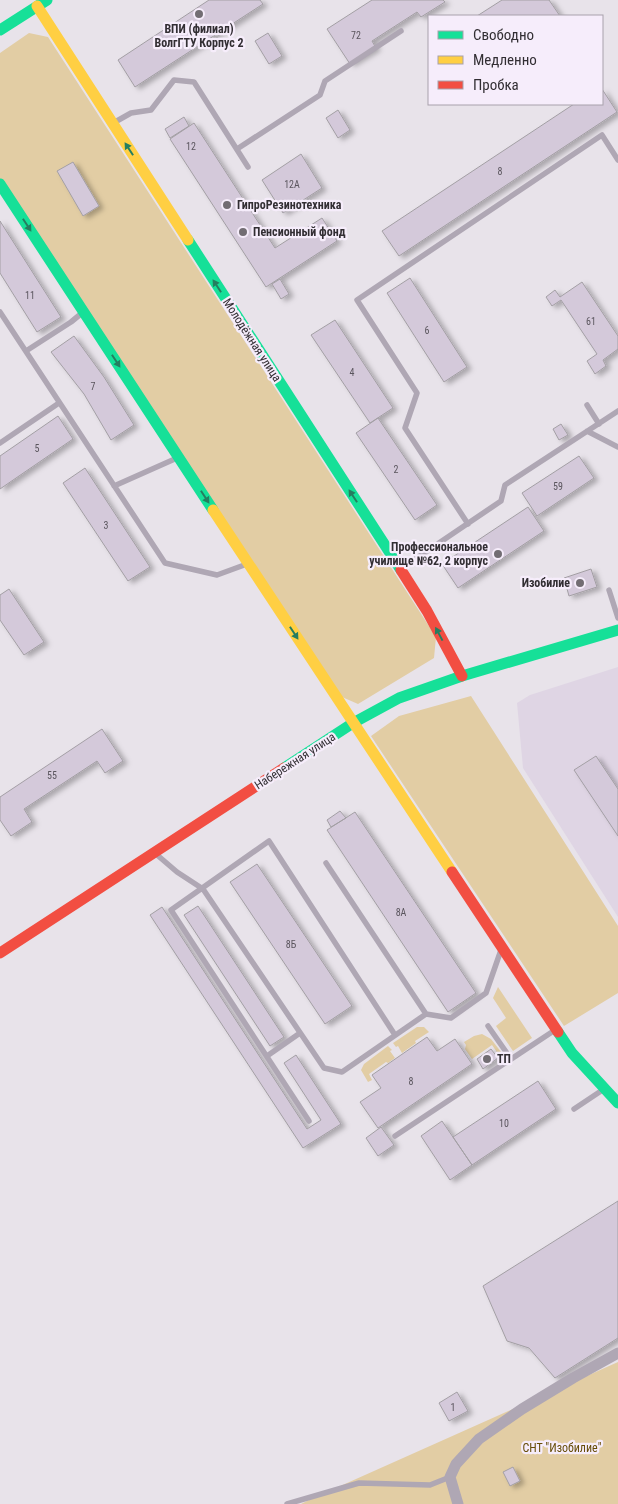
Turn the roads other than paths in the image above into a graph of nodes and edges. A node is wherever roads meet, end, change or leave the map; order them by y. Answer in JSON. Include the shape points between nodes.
{"nodes":[{"id":1,"x":42,"y":3,"type":"edge"},
{"id":2,"x":0,"y":30,"type":"edge"},
{"id":3,"x":401,"y":31,"type":"dead end"},
{"id":4,"x":113,"y":123,"type":"junction"},
{"id":5,"x":237,"y":149,"type":"junction"},
{"id":6,"x":618,"y":160,"type":"edge"},
{"id":7,"x":248,"y":167,"type":"dead end"},
{"id":8,"x":0,"y":184,"type":"edge"},
{"id":9,"x":0,"y":312,"type":"edge"},
{"id":10,"x":84,"y":312,"type":"junction"},
{"id":11,"x":26,"y":351,"type":"junction"},
{"id":12,"x":60,"y":402,"type":"junction"},
{"id":13,"x":587,"y":405,"type":"dead end"},
{"id":14,"x":618,"y":411,"type":"edge"},
{"id":15,"x":598,"y":424,"type":"junction"},
{"id":16,"x":587,"y":431,"type":"junction"},
{"id":17,"x":0,"y":443,"type":"edge"},
{"id":18,"x":618,"y":447,"type":"edge"},
{"id":19,"x":179,"y":457,"type":"junction"},
{"id":20,"x":114,"y":486,"type":"junction"},
{"id":21,"x":468,"y":524,"type":"junction"},
{"id":22,"x":248,"y":564,"type":"junction"},
{"id":23,"x":400,"y":569,"type":"junction"},
{"id":24,"x":609,"y":590,"type":"dead end"},
{"id":25,"x":618,"y":618,"type":"edge"},
{"id":26,"x":618,"y":630,"type":"edge"},
{"id":27,"x":462,"y":676,"type":"junction"},
{"id":28,"x":353,"y":723,"type":"junction"},
{"id":29,"x":154,"y":853,"type":"junction"},
{"id":30,"x":326,"y":863,"type":"dead end"},
{"id":31,"x":202,"y":888,"type":"junction"},
{"id":32,"x":501,"y":947,"type":"junction"},
{"id":33,"x":1,"y":950,"type":"edge"},
{"id":34,"x":426,"y":1014,"type":"junction"},
{"id":35,"x":488,"y":1026,"type":"dead end"},
{"id":36,"x":556,"y":1029,"type":"junction"},
{"id":37,"x":300,"y":1033,"type":"junction"},
{"id":38,"x":396,"y":1035,"type":"junction"},
{"id":39,"x":267,"y":1056,"type":"junction"},
{"id":40,"x":511,"y":1059,"type":"junction"},
{"id":41,"x":604,"y":1089,"type":"junction"},
{"id":42,"x":618,"y":1103,"type":"edge"},
{"id":43,"x":574,"y":1109,"type":"dead end"},
{"id":44,"x":310,"y":1121,"type":"dead end"},
{"id":45,"x":395,"y":1136,"type":"dead end"},
{"id":46,"x":618,"y":1353,"type":"edge"},
{"id":47,"x":450,"y":1477,"type":"junction"},
{"id":48,"x":287,"y":1504,"type":"edge"},
{"id":49,"x":458,"y":1504,"type":"edge"}],
"edges":[{"from":1,"to":2,"type":"street"},
{"from":1,"to":4,"type":"street","name":"Молодёжная улица"},
{"from":3,"to":5,"type":"lane","via":[[325,81],[320,95]]},
{"from":4,"to":5,"type":"lane","via":[[130,113],[151,110],[174,80],[194,82]]},
{"from":23,"to":4,"type":"street","name":"Молодёжная улица","one_way":true},
{"from":5,"to":7,"type":"lane"},
{"from":6,"to":21,"type":"lane","via":[[602,135],[357,300],[417,393],[405,428]]},
{"from":8,"to":10,"type":"street","one_way":true},
{"from":9,"to":11,"type":"lane"},
{"from":10,"to":11,"type":"lane"},
{"from":10,"to":19,"type":"street","one_way":true},
{"from":11,"to":12,"type":"lane"},
{"from":12,"to":17,"type":"lane"},
{"from":12,"to":20,"type":"lane"},
{"from":13,"to":15,"type":"lane"},
{"from":14,"to":15,"type":"lane"},
{"from":15,"to":16,"type":"lane"},
{"from":16,"to":18,"type":"lane"},
{"from":16,"to":21,"type":"lane","via":[[505,485],[501,502]]},
{"from":19,"to":20,"type":"lane"},
{"from":19,"to":22,"type":"street","one_way":true},
{"from":20,"to":22,"type":"lane","via":[[165,563],[217,575]]},
{"from":21,"to":23,"type":"lane"},
{"from":22,"to":28,"type":"street","one_way":true},
{"from":27,"to":23,"type":"street","name":"Молодёжная улица","one_way":true},
{"from":24,"to":25,"type":"lane"},
{"from":26,"to":27,"type":"street","name":"Набережная улица"},
{"from":27,"to":28,"type":"street","name":"Набережная улица","via":[[400,698]]},
{"from":28,"to":29,"type":"street","name":"Набережная улица"},
{"from":28,"to":32,"type":"street"},
{"from":29,"to":31,"type":"lane"},
{"from":29,"to":33,"type":"street","name":"Набережная улица"},
{"from":30,"to":34,"type":"lane"},
{"from":31,"to":37,"type":"lane"},
{"from":31,"to":38,"type":"lane","via":[[269,841]]},
{"from":31,"to":39,"type":"lane","via":[[172,910]]},
{"from":32,"to":34,"type":"lane","via":[[486,993],[451,1018]]},
{"from":32,"to":36,"type":"street"},
{"from":34,"to":38,"type":"lane"},
{"from":35,"to":40,"type":"lane"},
{"from":36,"to":40,"type":"lane"},
{"from":36,"to":41,"type":"street"},
{"from":37,"to":38,"type":"lane","via":[[324,1068],[342,1072]]},
{"from":37,"to":39,"type":"lane"},
{"from":39,"to":44,"type":"lane"},
{"from":40,"to":45,"type":"lane"},
{"from":41,"to":42,"type":"street"},
{"from":41,"to":43,"type":"lane"},
{"from":46,"to":47,"type":"street","via":[[479,1439],[456,1464]]},
{"from":47,"to":48,"type":"lane","via":[[430,1485],[359,1483]]},
{"from":47,"to":49,"type":"street"}]}
